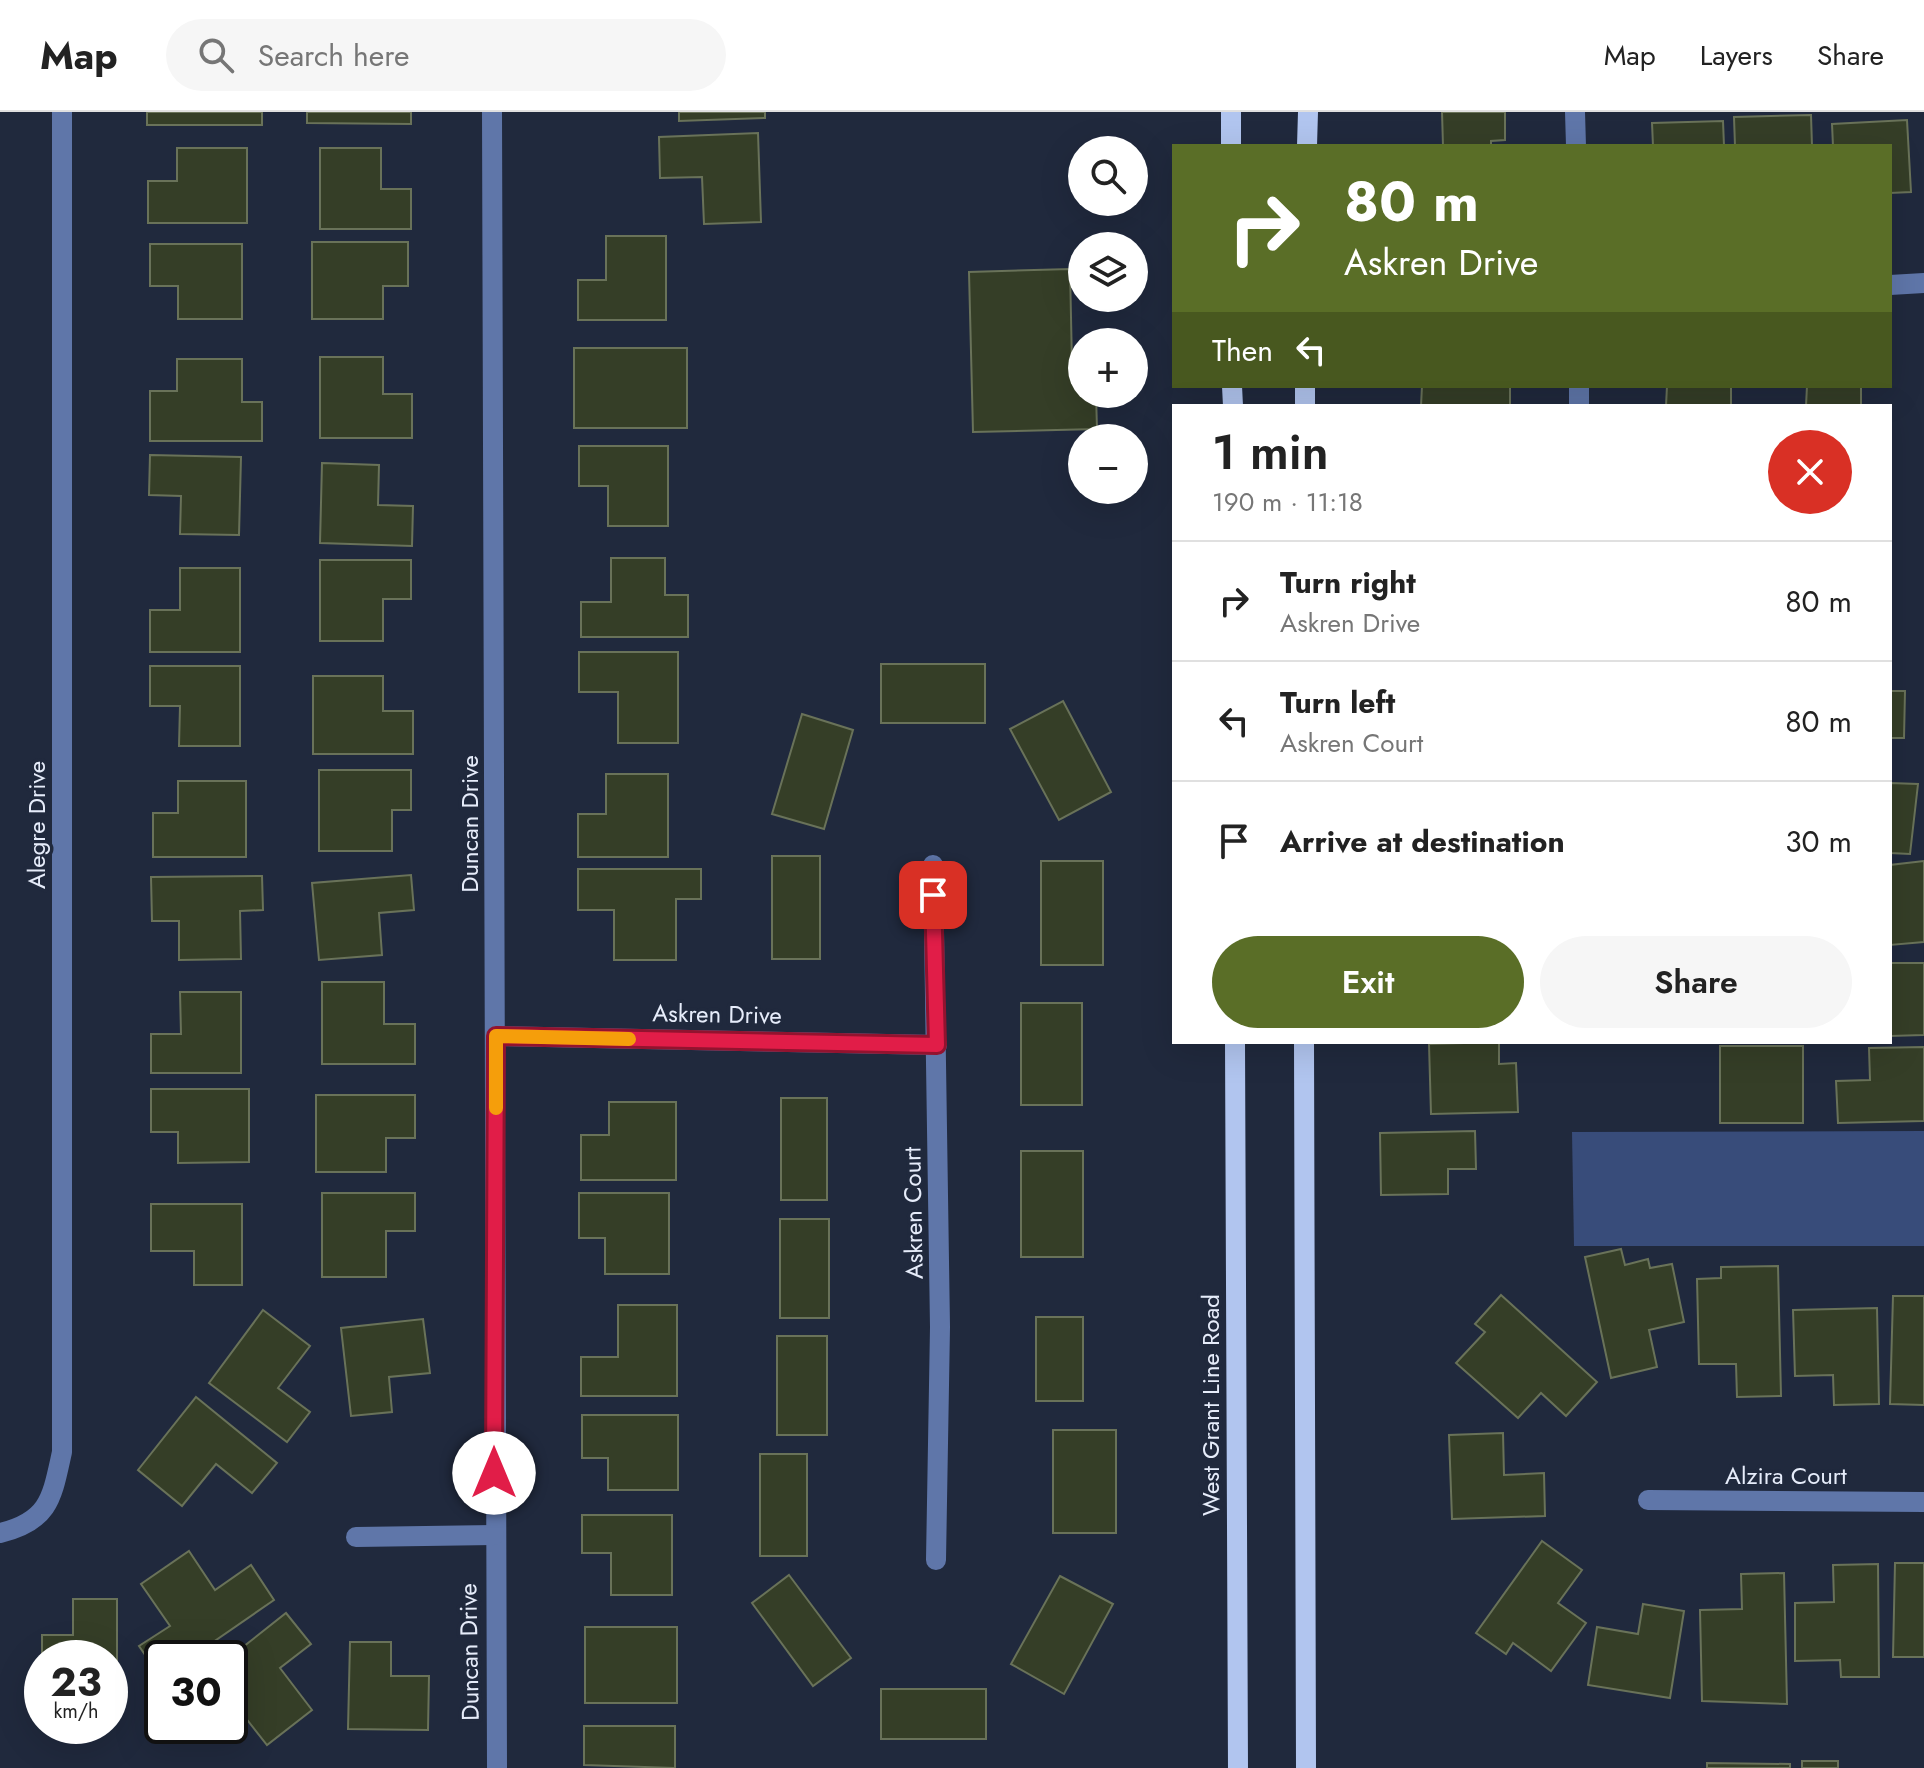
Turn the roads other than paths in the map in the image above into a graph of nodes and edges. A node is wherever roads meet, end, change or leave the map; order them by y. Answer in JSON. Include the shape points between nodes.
{"nodes":[{"id":1,"x":62,"y":112,"type":"edge"},
{"id":2,"x":492,"y":112,"type":"edge"},
{"id":3,"x":1231,"y":112,"type":"edge"},
{"id":4,"x":1308,"y":112,"type":"edge"},
{"id":5,"x":1575,"y":112,"type":"edge"},
{"id":6,"x":1231,"y":144,"type":"edge"},
{"id":7,"x":1307,"y":144,"type":"edge"},
{"id":8,"x":1576,"y":144,"type":"edge"},
{"id":9,"x":1924,"y":283,"type":"edge"},
{"id":10,"x":1892,"y":285,"type":"edge"},
{"id":11,"x":933,"y":865,"type":"dead end"},
{"id":12,"x":496,"y":1036,"type":"junction"},
{"id":13,"x":1235,"y":1044,"type":"edge"},
{"id":14,"x":1304,"y":1044,"type":"edge"},
{"id":15,"x":937,"y":1045,"type":"junction"},
{"id":16,"x":1648,"y":1500,"type":"dead end"},
{"id":17,"x":1924,"y":1502,"type":"edge"},
{"id":18,"x":0,"y":1533,"type":"edge"},
{"id":19,"x":494,"y":1535,"type":"junction"},
{"id":20,"x":356,"y":1537,"type":"dead end"},
{"id":21,"x":936,"y":1560,"type":"dead end"},
{"id":22,"x":497,"y":1768,"type":"edge"},
{"id":23,"x":1238,"y":1768,"type":"edge"},
{"id":24,"x":1306,"y":1768,"type":"edge"}],
"edges":[{"from":1,"to":18,"type":"street","name":"Alegre Drive","via":[[62,1452],[51,1500],[25,1527]]},
{"from":2,"to":12,"type":"street","name":"Duncan Drive"},
{"from":3,"to":6,"type":"main road"},
{"from":4,"to":7,"type":"main road"},
{"from":5,"to":8,"type":"street"},
{"from":9,"to":10,"type":"street"},
{"from":11,"to":15,"type":"street","name":"Askren Court"},
{"from":12,"to":15,"type":"street","name":"Askren Drive"},
{"from":12,"to":19,"type":"street","name":"Duncan Drive"},
{"from":13,"to":23,"type":"main road","name":"West Grant Line Road"},
{"from":14,"to":24,"type":"main road"},
{"from":15,"to":21,"type":"street","name":"Askren Court"},
{"from":16,"to":17,"type":"street","name":"Alzira Court"},
{"from":19,"to":20,"type":"street"},
{"from":19,"to":22,"type":"street","name":"Duncan Drive"}]}
